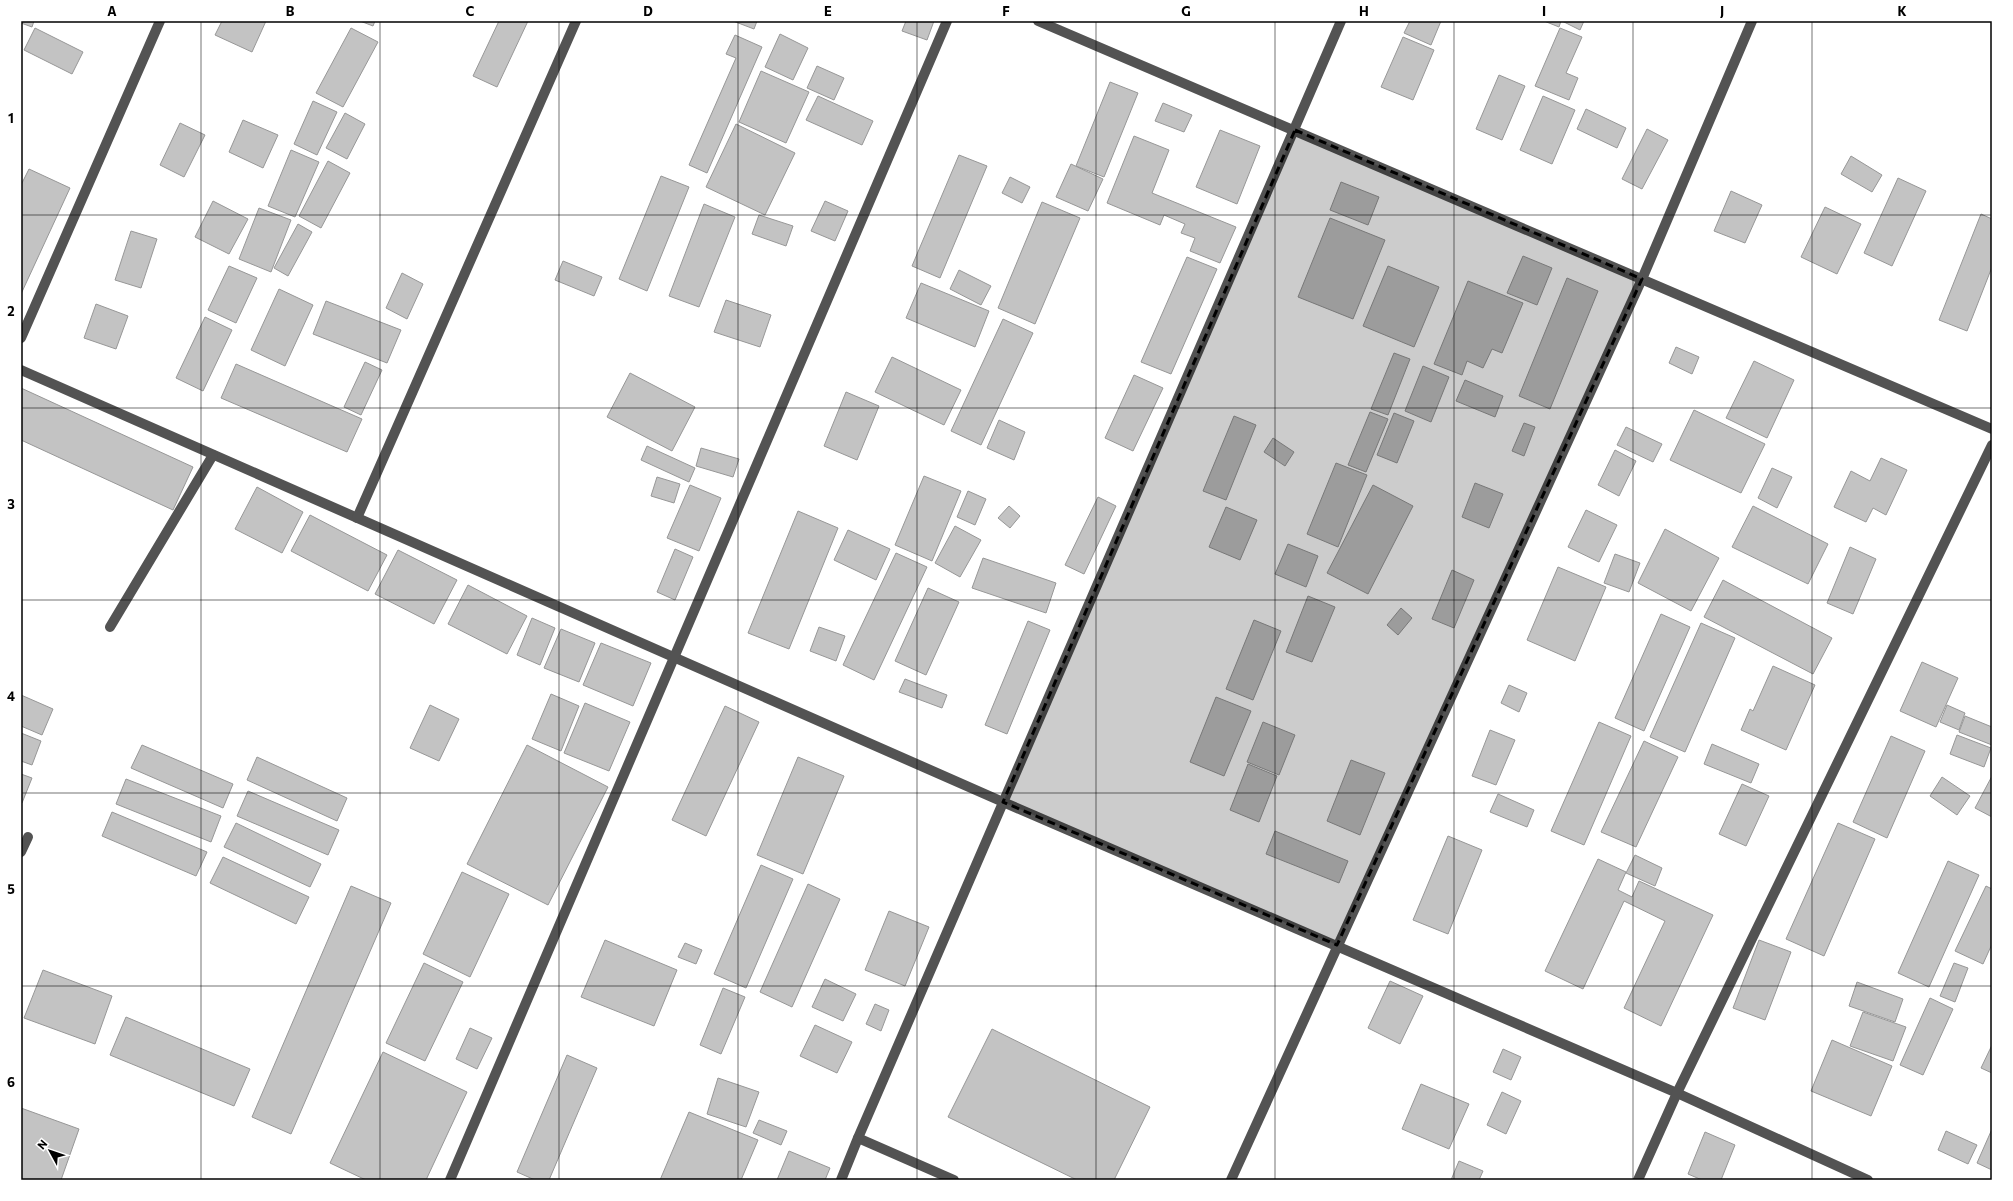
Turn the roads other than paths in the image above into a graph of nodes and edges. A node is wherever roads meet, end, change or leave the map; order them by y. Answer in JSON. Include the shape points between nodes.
{"nodes":[{"id":1,"x":160,"y":21,"type":"edge"},
{"id":2,"x":576,"y":21,"type":"edge"},
{"id":3,"x":947,"y":21,"type":"edge"},
{"id":4,"x":1038,"y":21,"type":"edge"},
{"id":5,"x":1341,"y":21,"type":"edge"},
{"id":6,"x":1752,"y":21,"type":"edge"},
{"id":7,"x":1295,"y":130,"type":"junction"},
{"id":8,"x":1642,"y":279,"type":"junction"},
{"id":9,"x":21,"y":338,"type":"edge"},
{"id":10,"x":21,"y":370,"type":"edge"},
{"id":11,"x":1992,"y":429,"type":"edge"},
{"id":12,"x":1992,"y":445,"type":"edge"},
{"id":13,"x":213,"y":455,"type":"junction"},
{"id":14,"x":357,"y":518,"type":"junction"},
{"id":15,"x":110,"y":627,"type":"dead end"},
{"id":16,"x":675,"y":658,"type":"junction"},
{"id":17,"x":1003,"y":802,"type":"junction"},
{"id":18,"x":28,"y":837,"type":"dead end"},
{"id":19,"x":21,"y":852,"type":"edge"},
{"id":20,"x":1337,"y":946,"type":"junction"},
{"id":21,"x":1677,"y":1093,"type":"junction"},
{"id":22,"x":858,"y":1138,"type":"junction"},
{"id":23,"x":450,"y":1180,"type":"edge"},
{"id":24,"x":842,"y":1180,"type":"edge"},
{"id":25,"x":954,"y":1180,"type":"edge"},
{"id":26,"x":1231,"y":1180,"type":"edge"},
{"id":27,"x":1638,"y":1180,"type":"edge"},
{"id":28,"x":1868,"y":1180,"type":"edge"}],
"edges":[{"from":1,"to":9,"type":"street"},
{"from":2,"to":14,"type":"street"},
{"from":3,"to":16,"type":"street"},
{"from":4,"to":7,"type":"street"},
{"from":5,"to":7,"type":"street"},
{"from":6,"to":8,"type":"street"},
{"from":7,"to":8,"type":"street"},
{"from":7,"to":17,"type":"street"},
{"from":8,"to":11,"type":"street"},
{"from":8,"to":20,"type":"street"},
{"from":10,"to":13,"type":"street"},
{"from":12,"to":21,"type":"street"},
{"from":13,"to":14,"type":"street"},
{"from":13,"to":15,"type":"street"},
{"from":14,"to":16,"type":"street"},
{"from":16,"to":17,"type":"street"},
{"from":16,"to":23,"type":"street"},
{"from":17,"to":20,"type":"street"},
{"from":17,"to":22,"type":"street"},
{"from":18,"to":19,"type":"street"},
{"from":20,"to":21,"type":"street"},
{"from":20,"to":26,"type":"street"},
{"from":21,"to":27,"type":"street"},
{"from":21,"to":28,"type":"street"},
{"from":22,"to":24,"type":"street"},
{"from":22,"to":25,"type":"street"}]}
